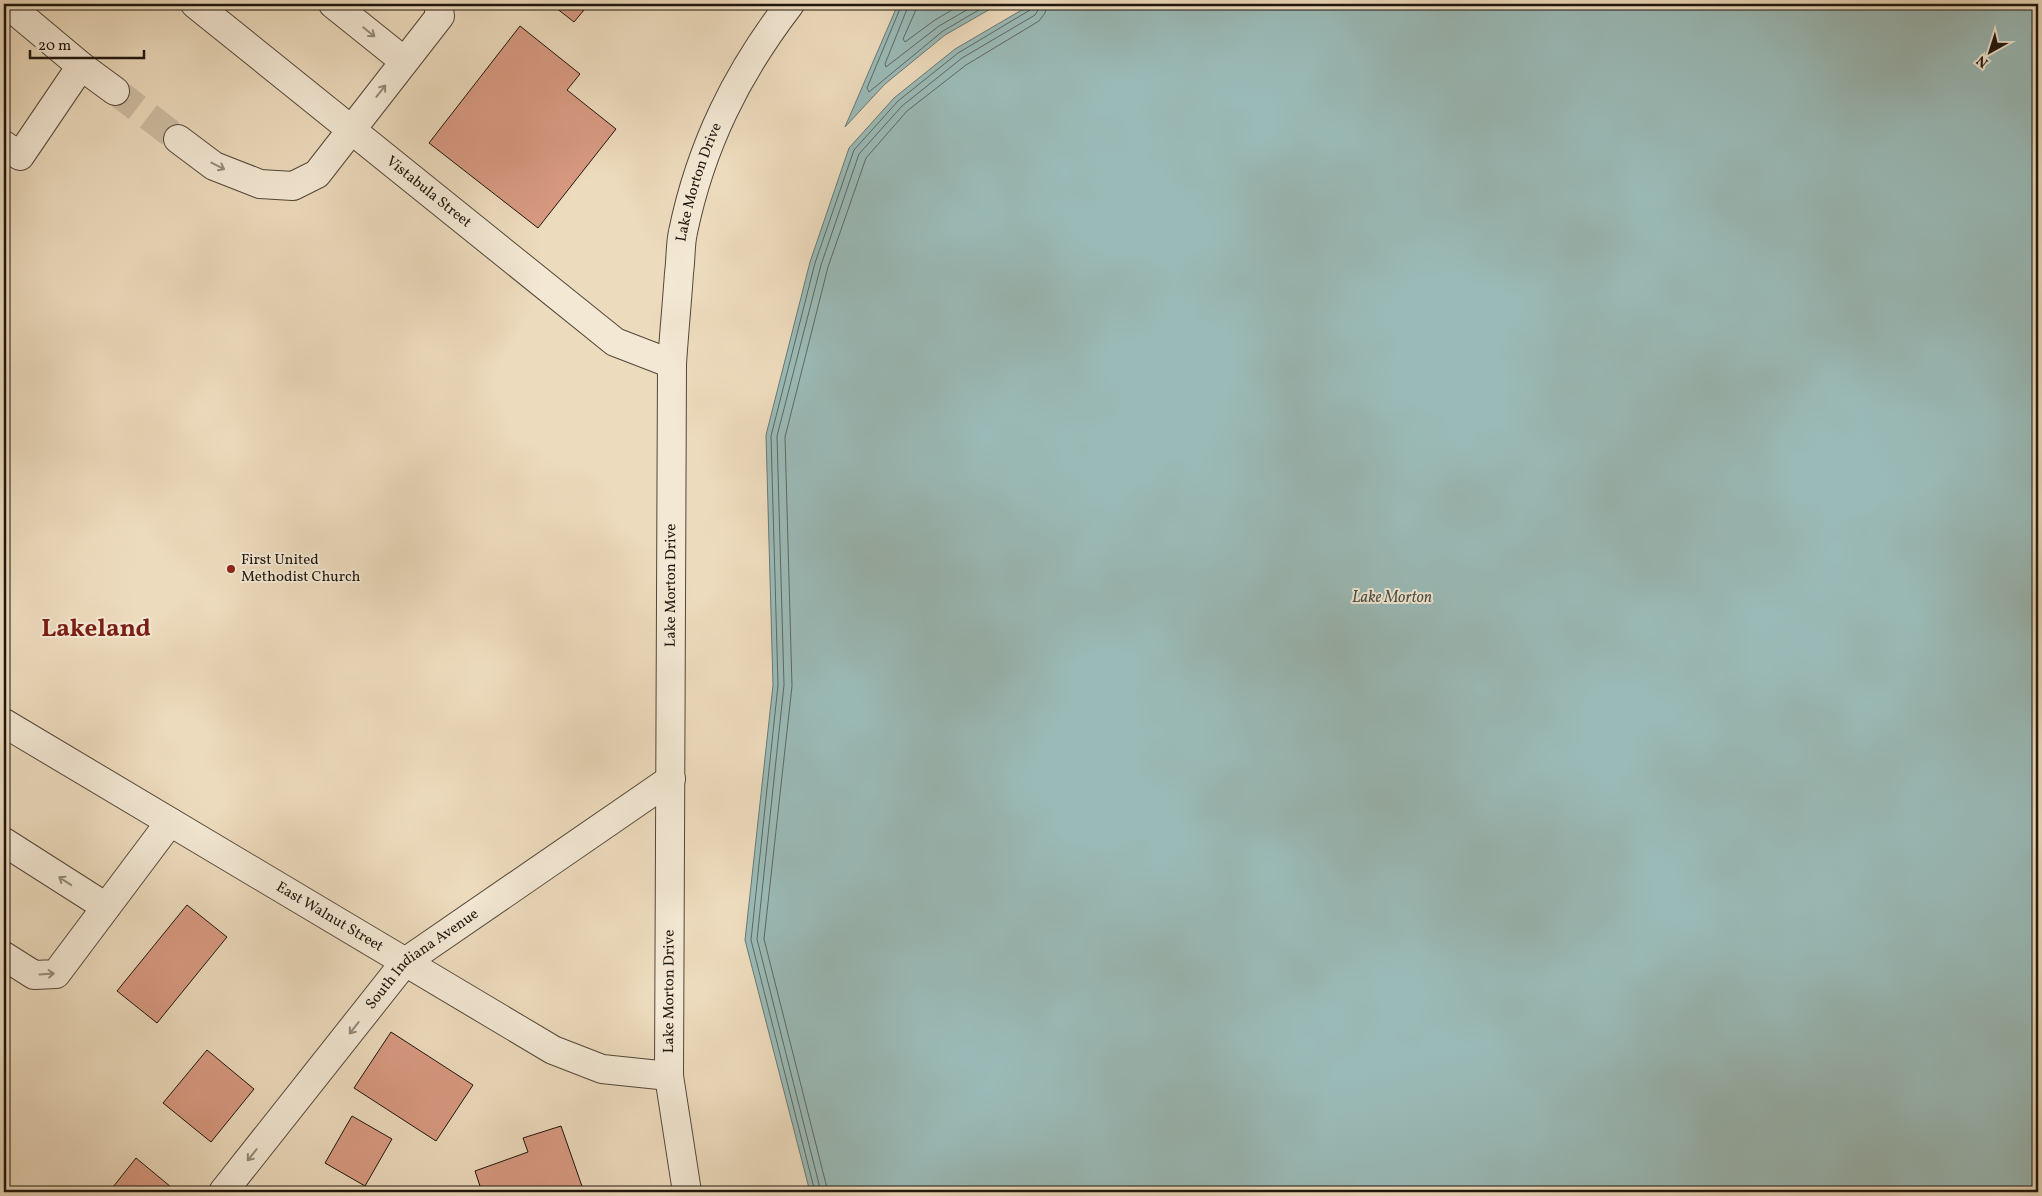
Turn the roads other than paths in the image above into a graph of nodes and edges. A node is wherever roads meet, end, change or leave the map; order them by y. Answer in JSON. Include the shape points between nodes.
{"nodes":[{"id":1,"x":6,"y":4,"type":"edge"},
{"id":2,"x":195,"y":4,"type":"edge"},
{"id":3,"x":333,"y":4,"type":"edge"},
{"id":4,"x":438,"y":4,"type":"edge"},
{"id":5,"x":790,"y":4,"type":"edge"},
{"id":6,"x":404,"y":61,"type":"junction"},
{"id":7,"x":81,"y":66,"type":"junction"},
{"id":8,"x":115,"y":91,"type":"tunnel mouth"},
{"id":9,"x":351,"y":130,"type":"junction"},
{"id":10,"x":178,"y":139,"type":"tunnel mouth"},
{"id":11,"x":4,"y":144,"type":"edge"},
{"id":12,"x":672,"y":364,"type":"junction"},
{"id":13,"x":4,"y":723,"type":"edge"},
{"id":14,"x":671,"y":779,"type":"junction"},
{"id":15,"x":170,"y":822,"type":"junction"},
{"id":16,"x":4,"y":842,"type":"edge"},
{"id":17,"x":106,"y":907,"type":"junction"},
{"id":18,"x":4,"y":956,"type":"edge"},
{"id":19,"x":405,"y":962,"type":"junction"},
{"id":20,"x":669,"y":1076,"type":"junction"},
{"id":21,"x":223,"y":1192,"type":"edge"},
{"id":22,"x":687,"y":1192,"type":"edge"}],
"edges":[{"from":1,"to":7,"type":"street"},
{"from":2,"to":9,"type":"street","name":"Vistabula Street"},
{"from":3,"to":6,"type":"street","one_way":true},
{"from":4,"to":6,"type":"street","via":[[440,16]]},
{"from":5,"to":12,"type":"street","name":"Lake Morton Drive","via":[[735,86],[706,149],[683,233]]},
{"from":9,"to":6,"type":"street","one_way":true},
{"from":7,"to":8,"type":"street"},
{"from":7,"to":11,"type":"street","via":[[20,156]]},
{"from":10,"to":9,"type":"street","one_way":true,"via":[[214,166],[260,184],[293,186],[317,174]]},
{"from":9,"to":12,"type":"street","name":"Vistabula Street","via":[[615,342]]},
{"from":12,"to":14,"type":"street","name":"Lake Morton Drive"},
{"from":13,"to":15,"type":"street","name":"East Walnut Street"},
{"from":14,"to":19,"type":"street","name":"South Indiana Avenue"},
{"from":14,"to":20,"type":"street","name":"Lake Morton Drive"},
{"from":15,"to":17,"type":"street"},
{"from":15,"to":19,"type":"street","name":"East Walnut Street"},
{"from":17,"to":16,"type":"street","one_way":true},
{"from":18,"to":17,"type":"street","one_way":true,"via":[[34,975],[56,974]]},
{"from":19,"to":20,"type":"street","name":"East Walnut Street","via":[[553,1050],[602,1070]]},
{"from":19,"to":21,"type":"street","name":"South Indiana Avenue","one_way":true},
{"from":20,"to":22,"type":"street","name":"Lake Morton Drive"}]}
